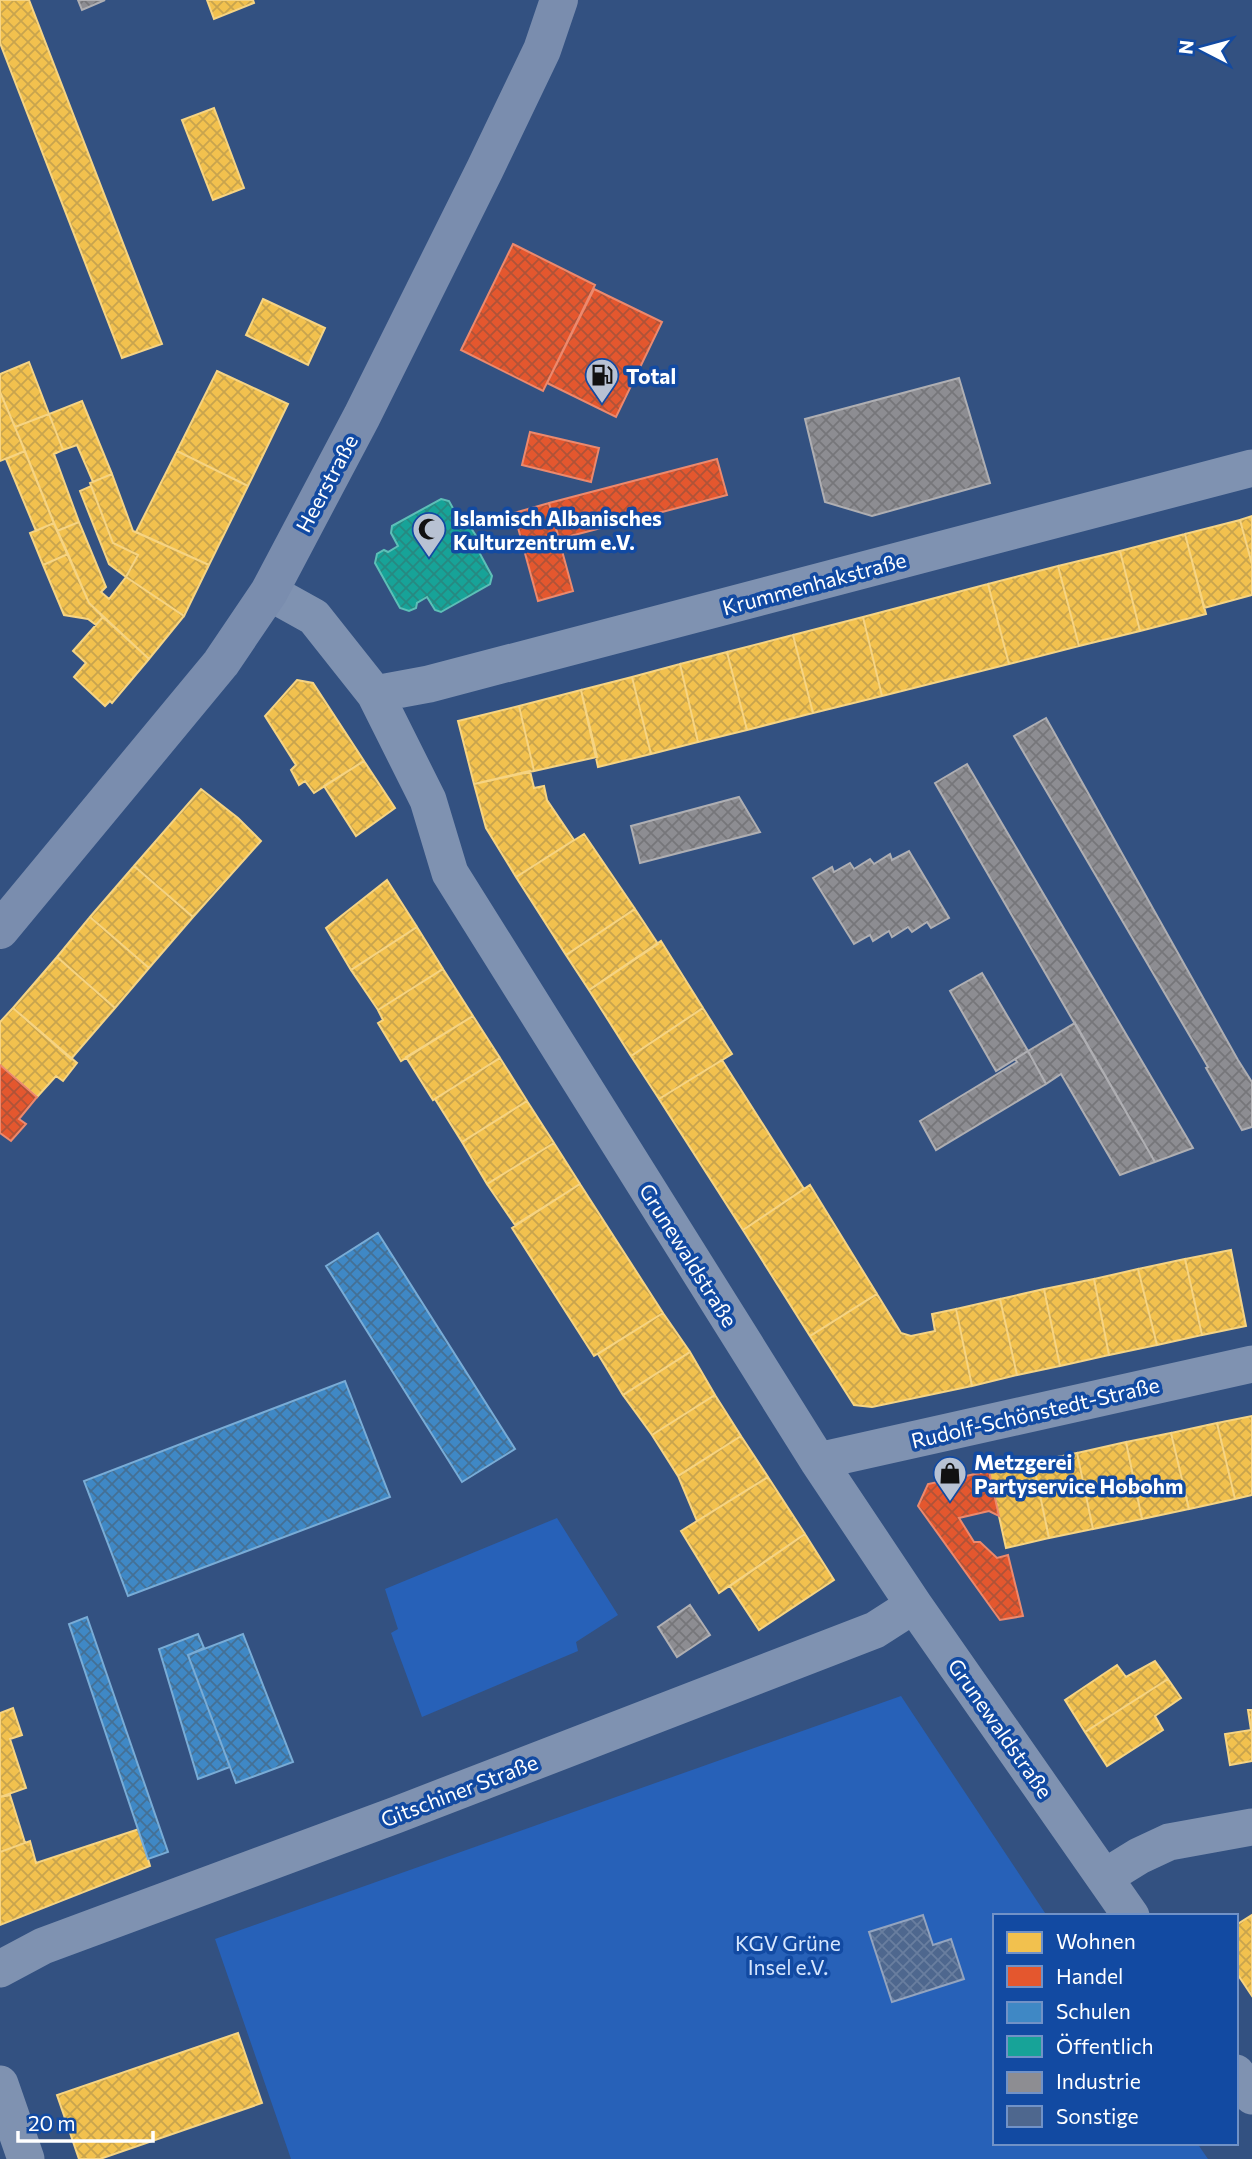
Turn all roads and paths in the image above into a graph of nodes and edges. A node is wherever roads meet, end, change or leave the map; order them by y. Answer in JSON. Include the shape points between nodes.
{"nodes":[{"id":1,"x":559,"y":0,"type":"edge"},
{"id":2,"x":1252,"y":468,"type":"edge"},
{"id":3,"x":269,"y":592,"type":"junction"},
{"id":4,"x":375,"y":694,"type":"junction"},
{"id":5,"x":4,"y":923,"type":"edge"},
{"id":6,"x":1252,"y":1364,"type":"edge"},
{"id":7,"x":818,"y":1461,"type":"junction"},
{"id":8,"x":914,"y":1605,"type":"junction"},
{"id":9,"x":1252,"y":1827,"type":"edge"},
{"id":10,"x":1105,"y":1877,"type":"junction"},
{"id":11,"x":1130,"y":1914,"type":"edge"},
{"id":12,"x":0,"y":1969,"type":"edge"},
{"id":13,"x":1238,"y":2076,"type":"edge"},
{"id":14,"x":0,"y":2084,"type":"edge"},
{"id":15,"x":1252,"y":2096,"type":"edge"},
{"id":16,"x":26,"y":2159,"type":"edge"}],
"edges":[{"from":1,"to":3,"type":"street","name":"Heerstraße","via":[[542,50],[485,169]]},
{"from":2,"to":4,"type":"street","name":"Krummenhakstraße","via":[[466,675]]},
{"from":3,"to":4,"type":"street","name":"Grunewaldstraße","via":[[313,617]]},
{"from":3,"to":5,"type":"street","name":"Heerstraße","via":[[221,663]]},
{"from":4,"to":7,"type":"street","name":"Grunewaldstraße","via":[[428,800],[450,873]]},
{"from":6,"to":7,"type":"street","name":"Rudolf-Schönstedt-Straße"},
{"from":7,"to":8,"type":"street","name":"Grunewaldstraße"},
{"from":8,"to":10,"type":"street","name":"Grunewaldstraße"},
{"from":8,"to":12,"type":"street","name":"Gitschiner Straße","via":[[875,1630],[43,1947]]},
{"from":9,"to":10,"type":"street","via":[[1169,1842]]},
{"from":10,"to":11,"type":"street","name":"Grunewaldstraße"},
{"from":13,"to":15,"type":"street"},
{"from":14,"to":16,"type":"street"}]}
